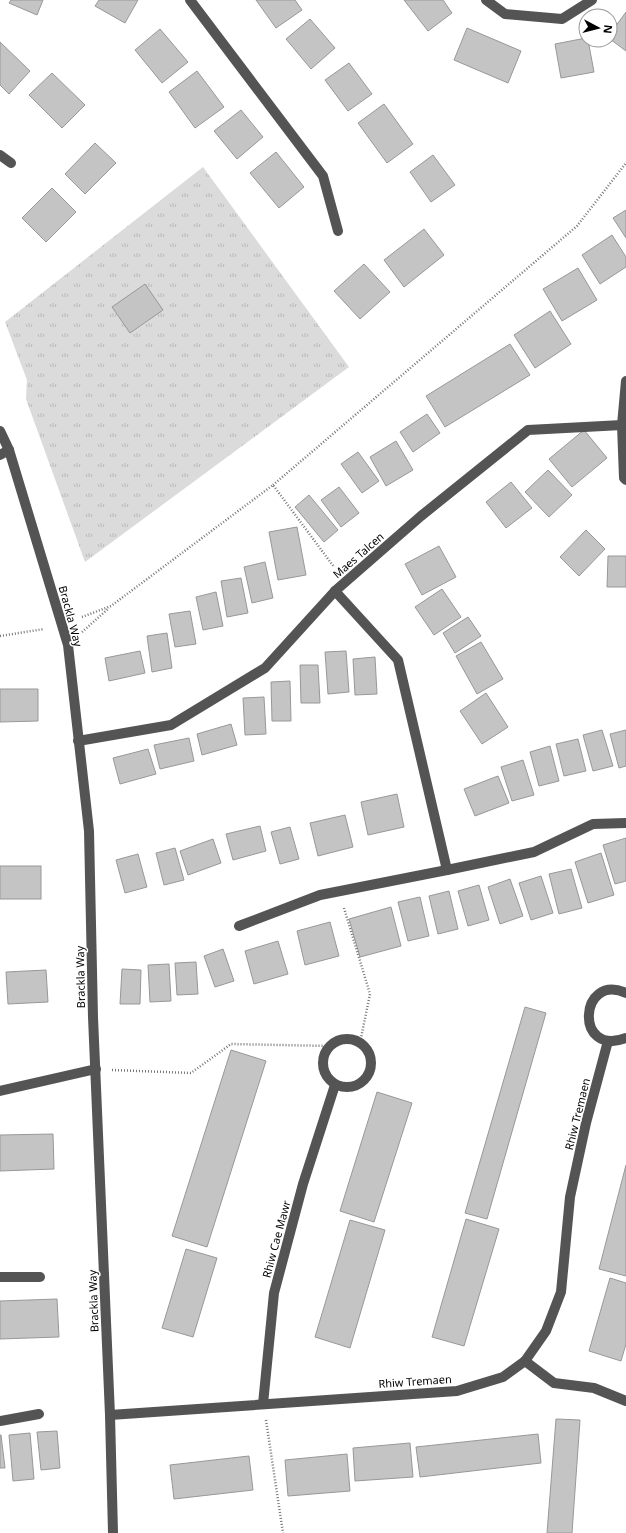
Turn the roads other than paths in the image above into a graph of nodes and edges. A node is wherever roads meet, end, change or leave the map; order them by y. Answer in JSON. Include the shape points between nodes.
{"nodes":[{"id":1,"x":190,"y":0,"type":"edge"},
{"id":2,"x":486,"y":0,"type":"edge"},
{"id":3,"x":592,"y":0,"type":"edge"},
{"id":4,"x":0,"y":155,"type":"edge"},
{"id":5,"x":11,"y":163,"type":"dead end"},
{"id":6,"x":338,"y":231,"type":"dead end"},
{"id":7,"x":626,"y":381,"type":"edge"},
{"id":8,"x":622,"y":425,"type":"junction"},
{"id":9,"x":0,"y":431,"type":"edge"},
{"id":10,"x":4,"y":453,"type":"edge"},
{"id":11,"x":626,"y":480,"type":"edge"},
{"id":12,"x":335,"y":591,"type":"junction"},
{"id":13,"x":78,"y":741,"type":"junction"},
{"id":14,"x":626,"y":823,"type":"edge"},
{"id":15,"x":447,"y":870,"type":"junction"},
{"id":16,"x":239,"y":926,"type":"dead end"},
{"id":17,"x":626,"y":993,"type":"edge"},
{"id":18,"x":626,"y":1038,"type":"edge"},
{"id":19,"x":608,"y":1041,"type":"junction"},
{"id":20,"x":96,"y":1069,"type":"junction"},
{"id":21,"x":335,"y":1085,"type":"junction"},
{"id":22,"x":0,"y":1091,"type":"edge"},
{"id":23,"x":0,"y":1277,"type":"edge"},
{"id":24,"x":40,"y":1277,"type":"dead end"},
{"id":25,"x":525,"y":1361,"type":"junction"},
{"id":26,"x":626,"y":1401,"type":"edge"},
{"id":27,"x":263,"y":1404,"type":"junction"},
{"id":28,"x":39,"y":1414,"type":"dead end"},
{"id":29,"x":110,"y":1415,"type":"junction"},
{"id":30,"x":0,"y":1421,"type":"edge"},
{"id":31,"x":113,"y":1533,"type":"edge"}],
"edges":[{"from":1,"to":6,"type":"street","via":[[323,176]]},
{"from":2,"to":3,"type":"street","via":[[505,14],[562,19]]},
{"from":4,"to":5,"type":"street"},
{"from":7,"to":8,"type":"street"},
{"from":8,"to":11,"type":"street"},
{"from":8,"to":12,"type":"street","name":"Maes Talcen","via":[[528,430],[421,516]]},
{"from":9,"to":10,"type":"street","name":"Brackla Way"},
{"from":10,"to":13,"type":"street","name":"Brackla Way","via":[[68,645]]},
{"from":12,"to":13,"type":"street","name":"Maes Talcen","via":[[265,668],[171,725]]},
{"from":12,"to":15,"type":"street","via":[[398,660]]},
{"from":13,"to":20,"type":"street","name":"Brackla Way","via":[[89,831],[92,1016]]},
{"from":14,"to":15,"type":"street","via":[[593,824],[534,852]]},
{"from":15,"to":16,"type":"street","via":[[320,895]]},
{"from":17,"to":19,"type":"street","via":[[616,990],[599,994],[589,1009],[588,1018],[593,1031]]},
{"from":18,"to":19,"type":"street"},
{"from":19,"to":25,"type":"street","name":"Rhiw Tremaen","via":[[570,1197],[561,1292],[546,1331]]},
{"from":20,"to":22,"type":"street"},
{"from":20,"to":29,"type":"street","name":"Brackla Way"},
{"from":21,"to":21,"type":"street","via":[[325,1075],[322,1067],[324,1053],[329,1046],[344,1039],[352,1039],[365,1046],[371,1062],[366,1078],[347,1088]]},
{"from":21,"to":27,"type":"street","name":"Rhiw Cae Mawr","via":[[303,1184],[274,1292]]},
{"from":23,"to":24,"type":"street"},
{"from":25,"to":26,"type":"street","via":[[554,1383],[594,1388]]},
{"from":25,"to":27,"type":"street","name":"Rhiw Tremaen","via":[[503,1377],[457,1391]]},
{"from":27,"to":29,"type":"street","name":"Rhiw Tremaen"},
{"from":28,"to":30,"type":"street"},
{"from":29,"to":31,"type":"street","name":"Brackla Way"}]}
